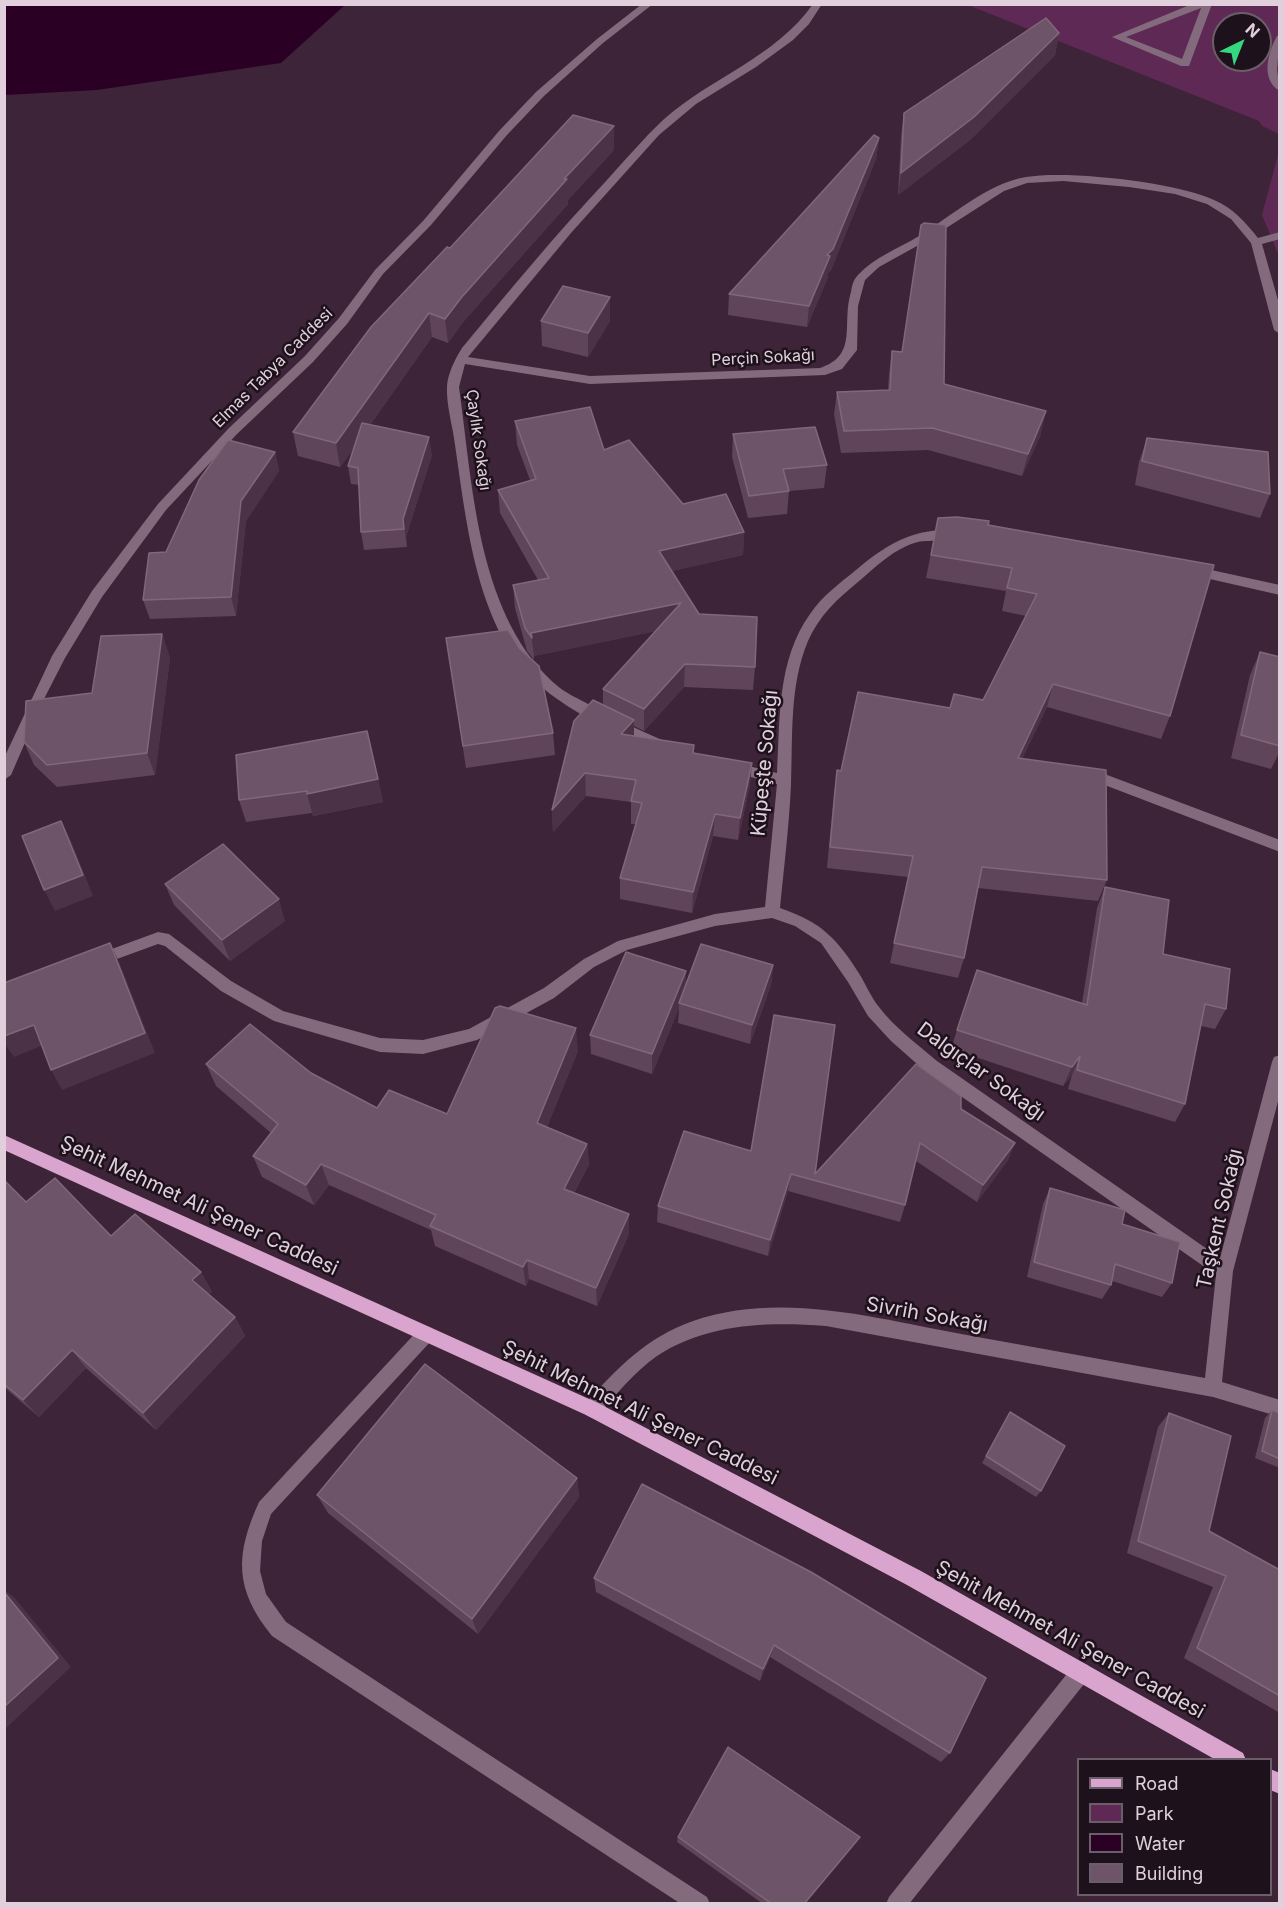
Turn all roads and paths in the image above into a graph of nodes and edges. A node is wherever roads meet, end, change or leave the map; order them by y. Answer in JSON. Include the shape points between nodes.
{"nodes":[{"id":1,"x":649,"y":4,"type":"edge"},
{"id":2,"x":818,"y":4,"type":"edge"},
{"id":3,"x":1202,"y":4,"type":"edge"},
{"id":4,"x":1207,"y":4,"type":"edge"},
{"id":5,"x":1280,"y":38,"type":"edge"},
{"id":6,"x":1280,"y":88,"type":"edge"},
{"id":7,"x":1280,"y":235,"type":"edge"},
{"id":8,"x":1256,"y":242,"type":"junction"},
{"id":9,"x":1280,"y":330,"type":"edge"},
{"id":10,"x":460,"y":360,"type":"junction"},
{"id":11,"x":967,"y":536,"type":"edge"},
{"id":12,"x":1184,"y":570,"type":"edge"},
{"id":13,"x":1280,"y":590,"type":"edge"},
{"id":14,"x":672,"y":750,"type":"edge"},
{"id":15,"x":716,"y":763,"type":"edge"},
{"id":16,"x":1075,"y":767,"type":"edge"},
{"id":17,"x":4,"y":775,"type":"edge"},
{"id":18,"x":784,"y":780,"type":"junction"},
{"id":19,"x":1280,"y":846,"type":"edge"},
{"id":20,"x":772,"y":912,"type":"junction"},
{"id":21,"x":78,"y":967,"type":"edge"},
{"id":22,"x":1280,"y":1062,"type":"edge"},
{"id":23,"x":4,"y":1142,"type":"edge"},
{"id":24,"x":1225,"y":1271,"type":"junction"},
{"id":25,"x":426,"y":1334,"type":"junction"},
{"id":26,"x":1213,"y":1388,"type":"junction"},
{"id":27,"x":592,"y":1409,"type":"junction"},
{"id":28,"x":1280,"y":1409,"type":"edge"},
{"id":29,"x":1081,"y":1672,"type":"junction"},
{"id":30,"x":1232,"y":1758,"type":"edge"},
{"id":31,"x":700,"y":1904,"type":"edge"},
{"id":32,"x":896,"y":1904,"type":"edge"}],
"edges":[{"from":1,"to":17,"type":"street","name":"Elmas Tabya Caddesi","via":[[583,54],[533,102],[379,272],[309,359],[233,431],[162,507],[97,594],[59,656]]},
{"from":2,"to":10,"type":"street","name":"Çaylık Sokağı","via":[[775,49],[674,116],[533,271]]},
{"from":3,"to":4,"type":"street","via":[[1117,37],[1185,64]]},
{"from":5,"to":6,"type":"street","via":[[1271,62]]},
{"from":7,"to":8,"type":"street"},
{"from":8,"to":9,"type":"street","name":"Perçin Sokağı"},
{"from":8,"to":10,"type":"street","name":"Perçin Sokağı","via":[[1235,217],[1211,202],[1177,190],[1063,178],[1026,180],[1000,189],[932,234],[875,265],[861,279],[852,306],[850,350],[838,366],[821,372],[590,380]]},
{"from":10,"to":14,"type":"street","name":"Çaylık Sokağı","via":[[453,387],[475,541],[492,597],[510,638],[529,667],[558,693],[618,727]]},
{"from":11,"to":18,"type":"street","name":"Küpeşte Sokağı","via":[[931,533],[883,554],[833,596],[811,623],[796,655],[785,716]]},
{"from":12,"to":13,"type":"street"},
{"from":15,"to":18,"type":"street"},
{"from":16,"to":19,"type":"street"},
{"from":18,"to":20,"type":"street","name":"Küpeşte Sokağı"},
{"from":20,"to":21,"type":"street","name":"Dalgıçlar Sokağı","via":[[716,920],[623,945],[589,963],[549,993],[472,1035],[423,1047],[380,1045],[279,1016],[226,986],[169,940],[158,938]]},
{"from":20,"to":24,"type":"street","name":"Dalgıçlar Sokağı","via":[[800,921],[826,939],[873,1011],[931,1066]]},
{"from":22,"to":24,"type":"street","name":"Taşkent Sokağı"},
{"from":23,"to":25,"type":"main road","name":"Şehit Mehmet Ali Şener Caddesi"},
{"from":24,"to":26,"type":"street","name":"Taşkent Sokağı"},
{"from":25,"to":27,"type":"main road","name":"Şehit Mehmet Ali Şener Caddesi"},
{"from":25,"to":31,"type":"street","via":[[265,1508],[255,1528],[251,1550],[249,1572],[254,1594],[279,1629]]},
{"from":26,"to":27,"type":"street","name":"Sivrih Sokağı","via":[[826,1318],[775,1314],[700,1326],[650,1352]]},
{"from":26,"to":28,"type":"street","name":"Sivrih Sokağı"},
{"from":27,"to":29,"type":"main road","name":"Şehit Mehmet Ali Şener Caddesi","via":[[914,1578]]},
{"from":29,"to":30,"type":"main road","name":"Şehit Mehmet Ali Şener Caddesi"},
{"from":29,"to":32,"type":"street"}]}
